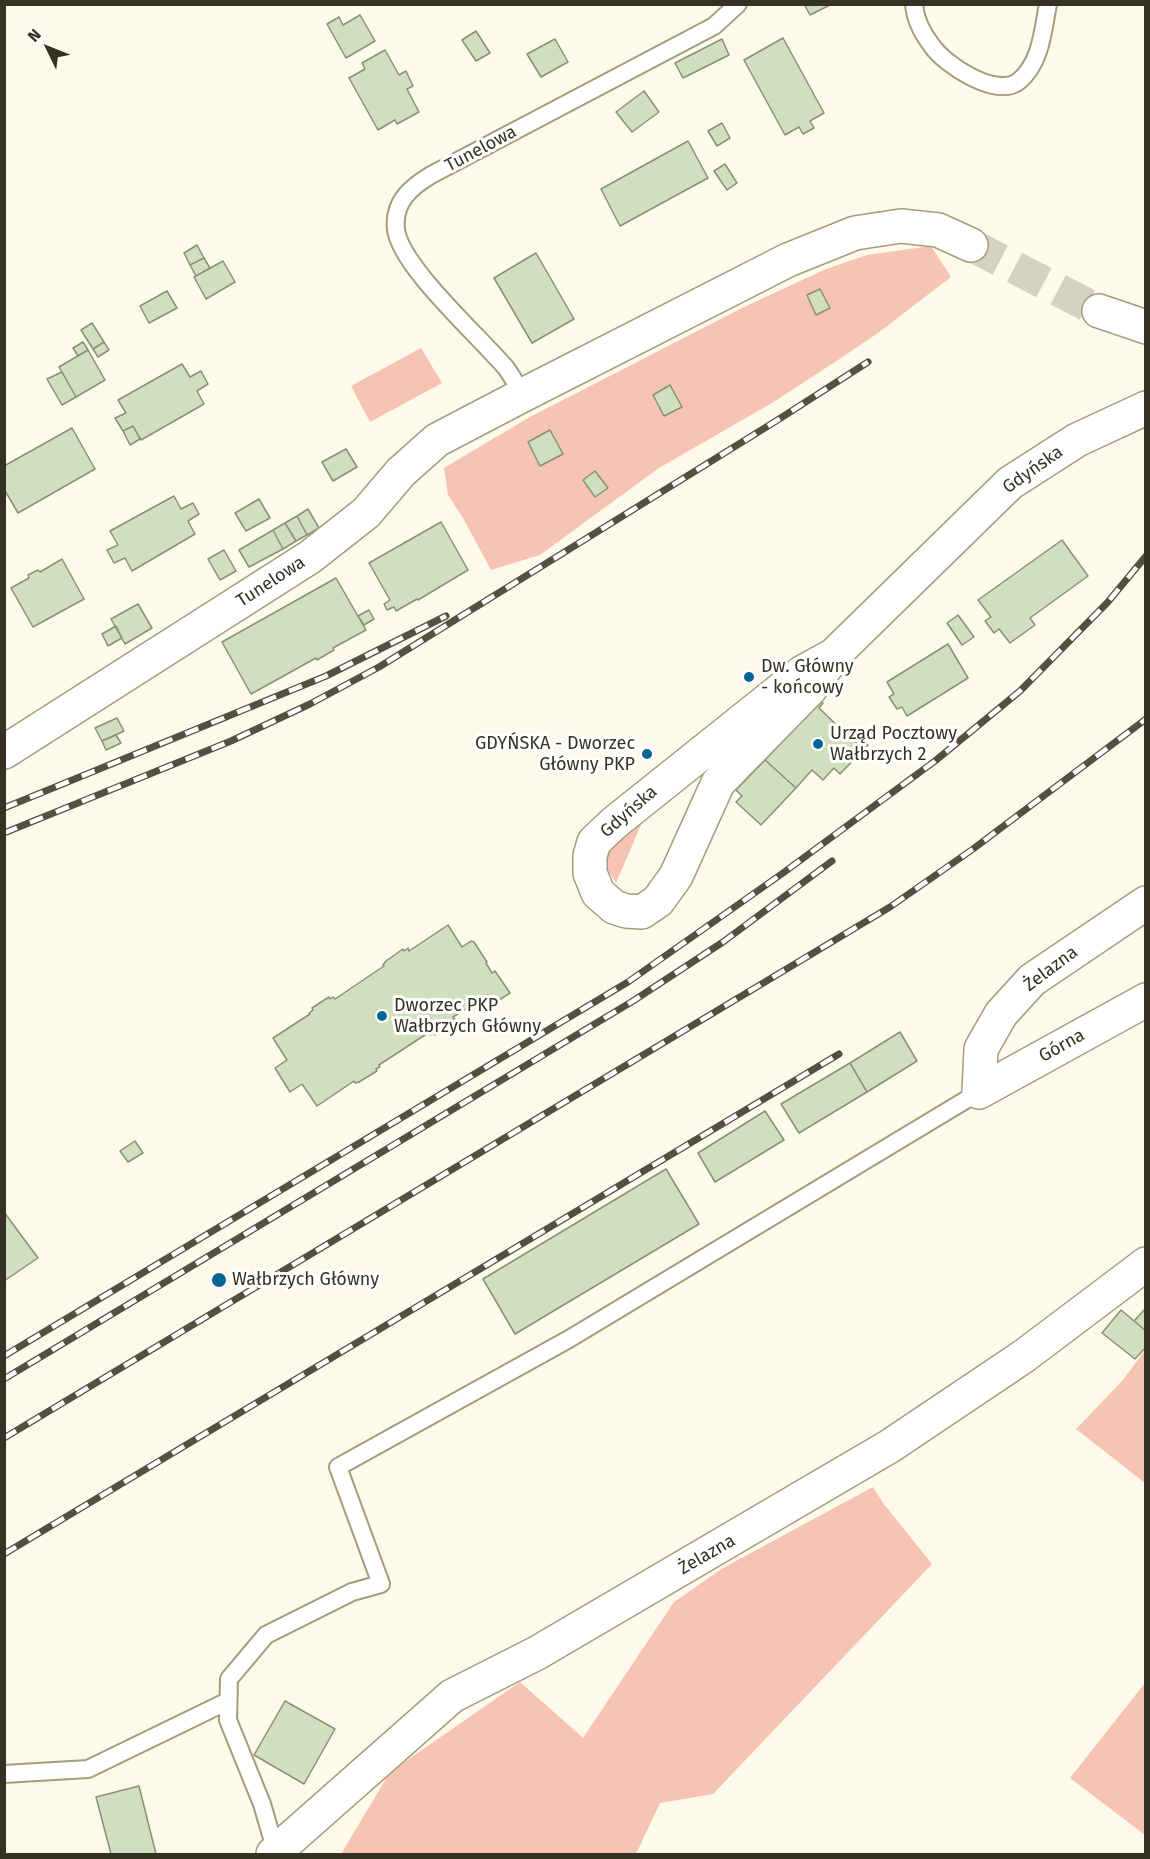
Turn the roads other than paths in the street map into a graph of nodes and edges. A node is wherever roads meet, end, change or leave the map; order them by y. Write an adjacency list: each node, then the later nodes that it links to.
1 (738, 4): 7 (lane, Tunelowa)
2 (914, 4): 3 (lane)
3 (1048, 4)
4 (971, 245): 7 (street, Tunelowa)
5 (1099, 311): 6 (street)
6 (1146, 327)
7 (523, 395): 10 (street, Tunelowa)
8 (1146, 408): 9 (street, Gdyńska)
9 (834, 655): 9 (street, Gdyńska)
10 (4, 752)
11 (1146, 903): 13 (street, Żelazna)
12 (1146, 1000): 13 (street, Górna)
13 (979, 1092): 15 (lane)
14 (1146, 1264): 17 (street, Żelazna)
15 (228, 1701): 16 (lane); 17 (lane)
16 (4, 1774)
17 (275, 1853)

